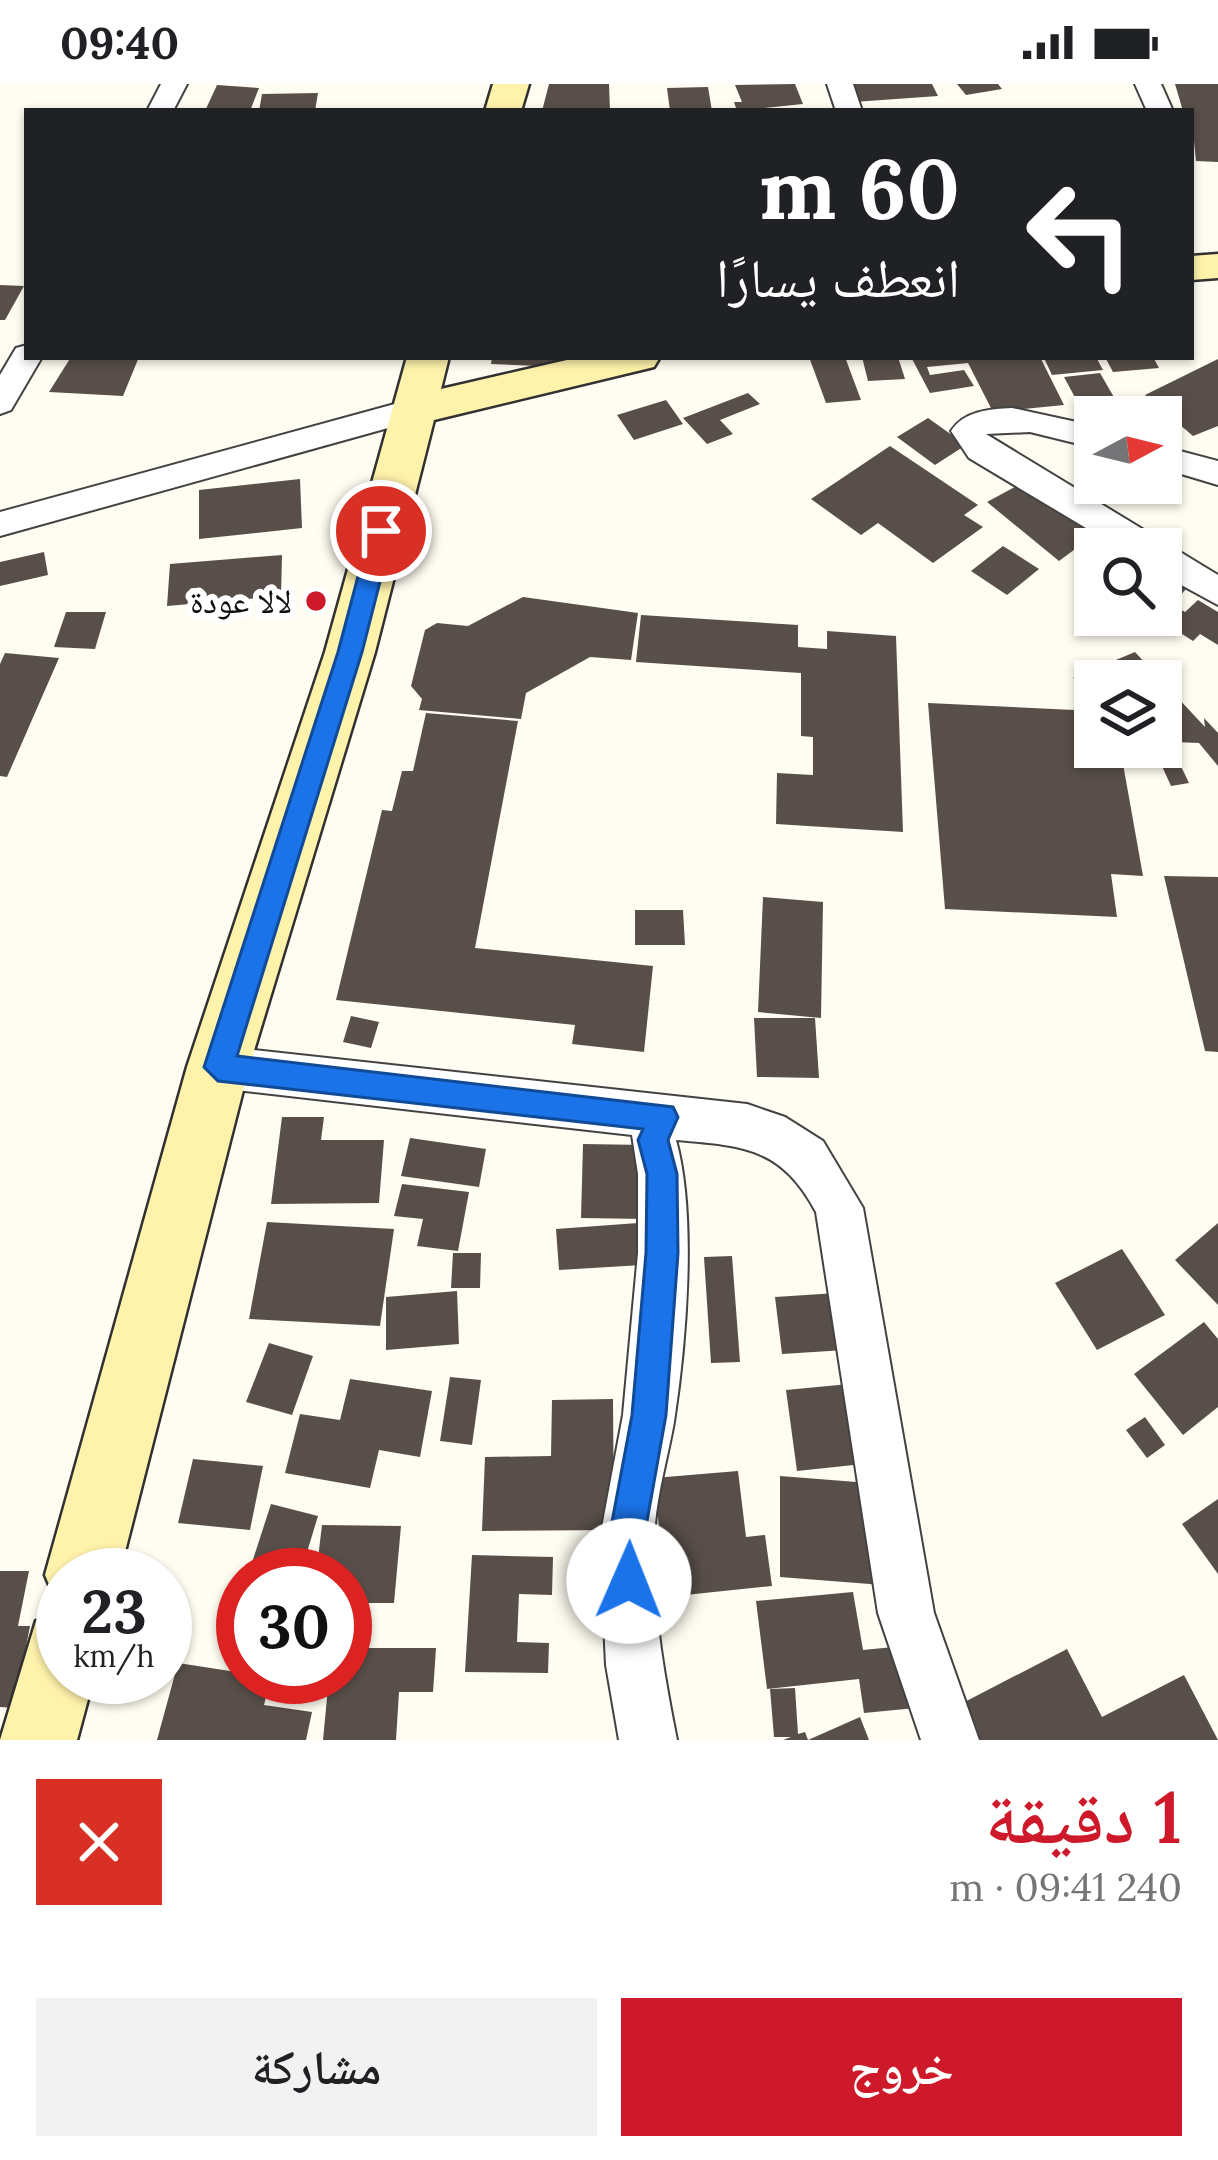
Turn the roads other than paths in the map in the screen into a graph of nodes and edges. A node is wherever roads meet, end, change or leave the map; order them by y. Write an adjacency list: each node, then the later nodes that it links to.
1 (24, 360): 4 (street)
2 (615, 360): 3 (main road)
3 (420, 384): 8 (street); 12 (main road)
4 (0, 403)
5 (1074, 433): 9 (street)
6 (1182, 463): 7 (street)
7 (1218, 473)
8 (0, 524)
9 (1113, 528)
10 (1182, 570): 11 (street)
11 (1218, 592)
12 (218, 1067): 13 (street); 14 (main road)
13 (663, 1117): 17 (street); 18 (street)
14 (89, 1548)
15 (48, 1704): 16 (main road)
16 (38, 1740)
17 (649, 1740)
18 (950, 1740)

